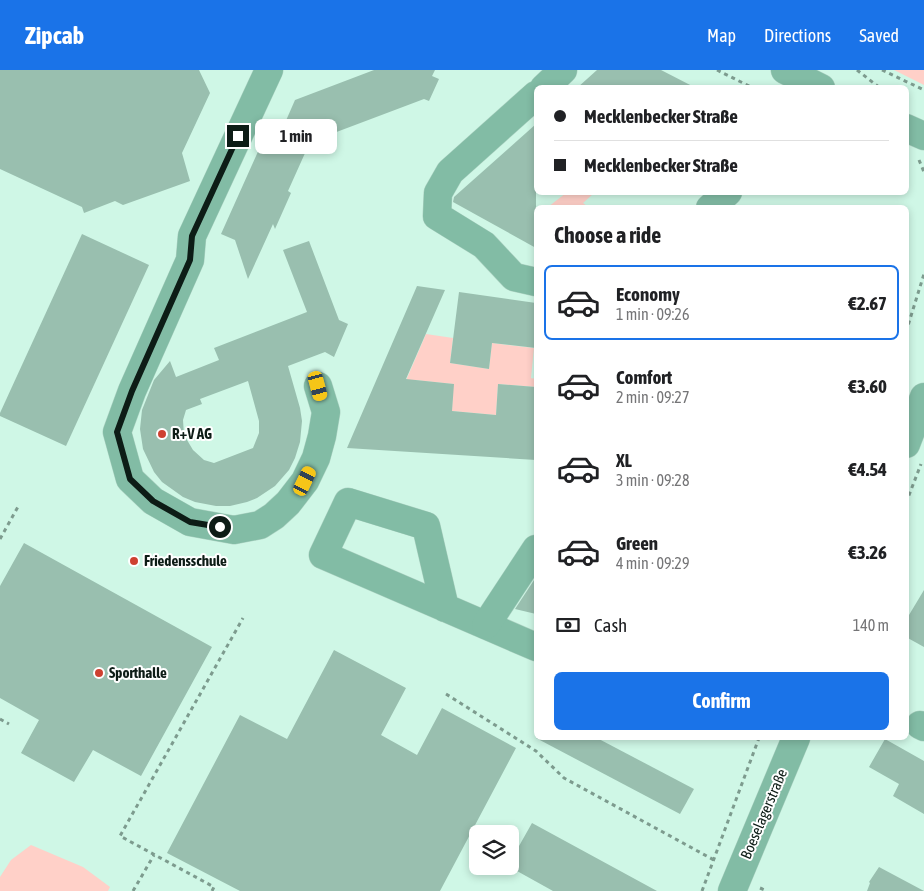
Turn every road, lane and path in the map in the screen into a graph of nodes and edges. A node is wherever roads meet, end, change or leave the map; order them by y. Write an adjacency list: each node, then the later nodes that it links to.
1 (269, 70): 21 (street)
2 (563, 70): 7 (street)
3 (717, 70): 8 (path)
4 (785, 70): 9 (street); 10 (street)
5 (857, 70): 11 (path)
6 (882, 70): 12 (path)
7 (547, 85)
8 (747, 85)
9 (779, 85)
10 (815, 85)
11 (876, 85)
12 (924, 90)
13 (534, 97): 19 (street)
14 (909, 129): 15 (street)
15 (924, 136)
16 (725, 195): 17 (street)
17 (713, 205)
18 (924, 274): 20 (path)
19 (534, 282)
20 (909, 322)
21 (318, 386)
22 (924, 397): 23 (street)
23 (909, 436)
24 (924, 457): 25 (path)
25 (909, 495)
26 (19, 505): 27 (path)
27 (0, 539)
28 (534, 552): 31 (street)
29 (445, 608): 29 (street); 31 (street)
30 (243, 618): 38 (path)
31 (486, 625): 32 (street)
32 (534, 646)
33 (446, 694): 39 (path)
34 (0, 719): 35 (path)
35 (9, 724)
36 (757, 740): 39 (path)
37 (795, 740): 43 (street, Boeselagerstraße)
38 (154, 855): 40 (path); 41 (path)
39 (714, 860): 42 (path)
40 (134, 891)
41 (212, 891)
42 (702, 891)
43 (732, 891)

